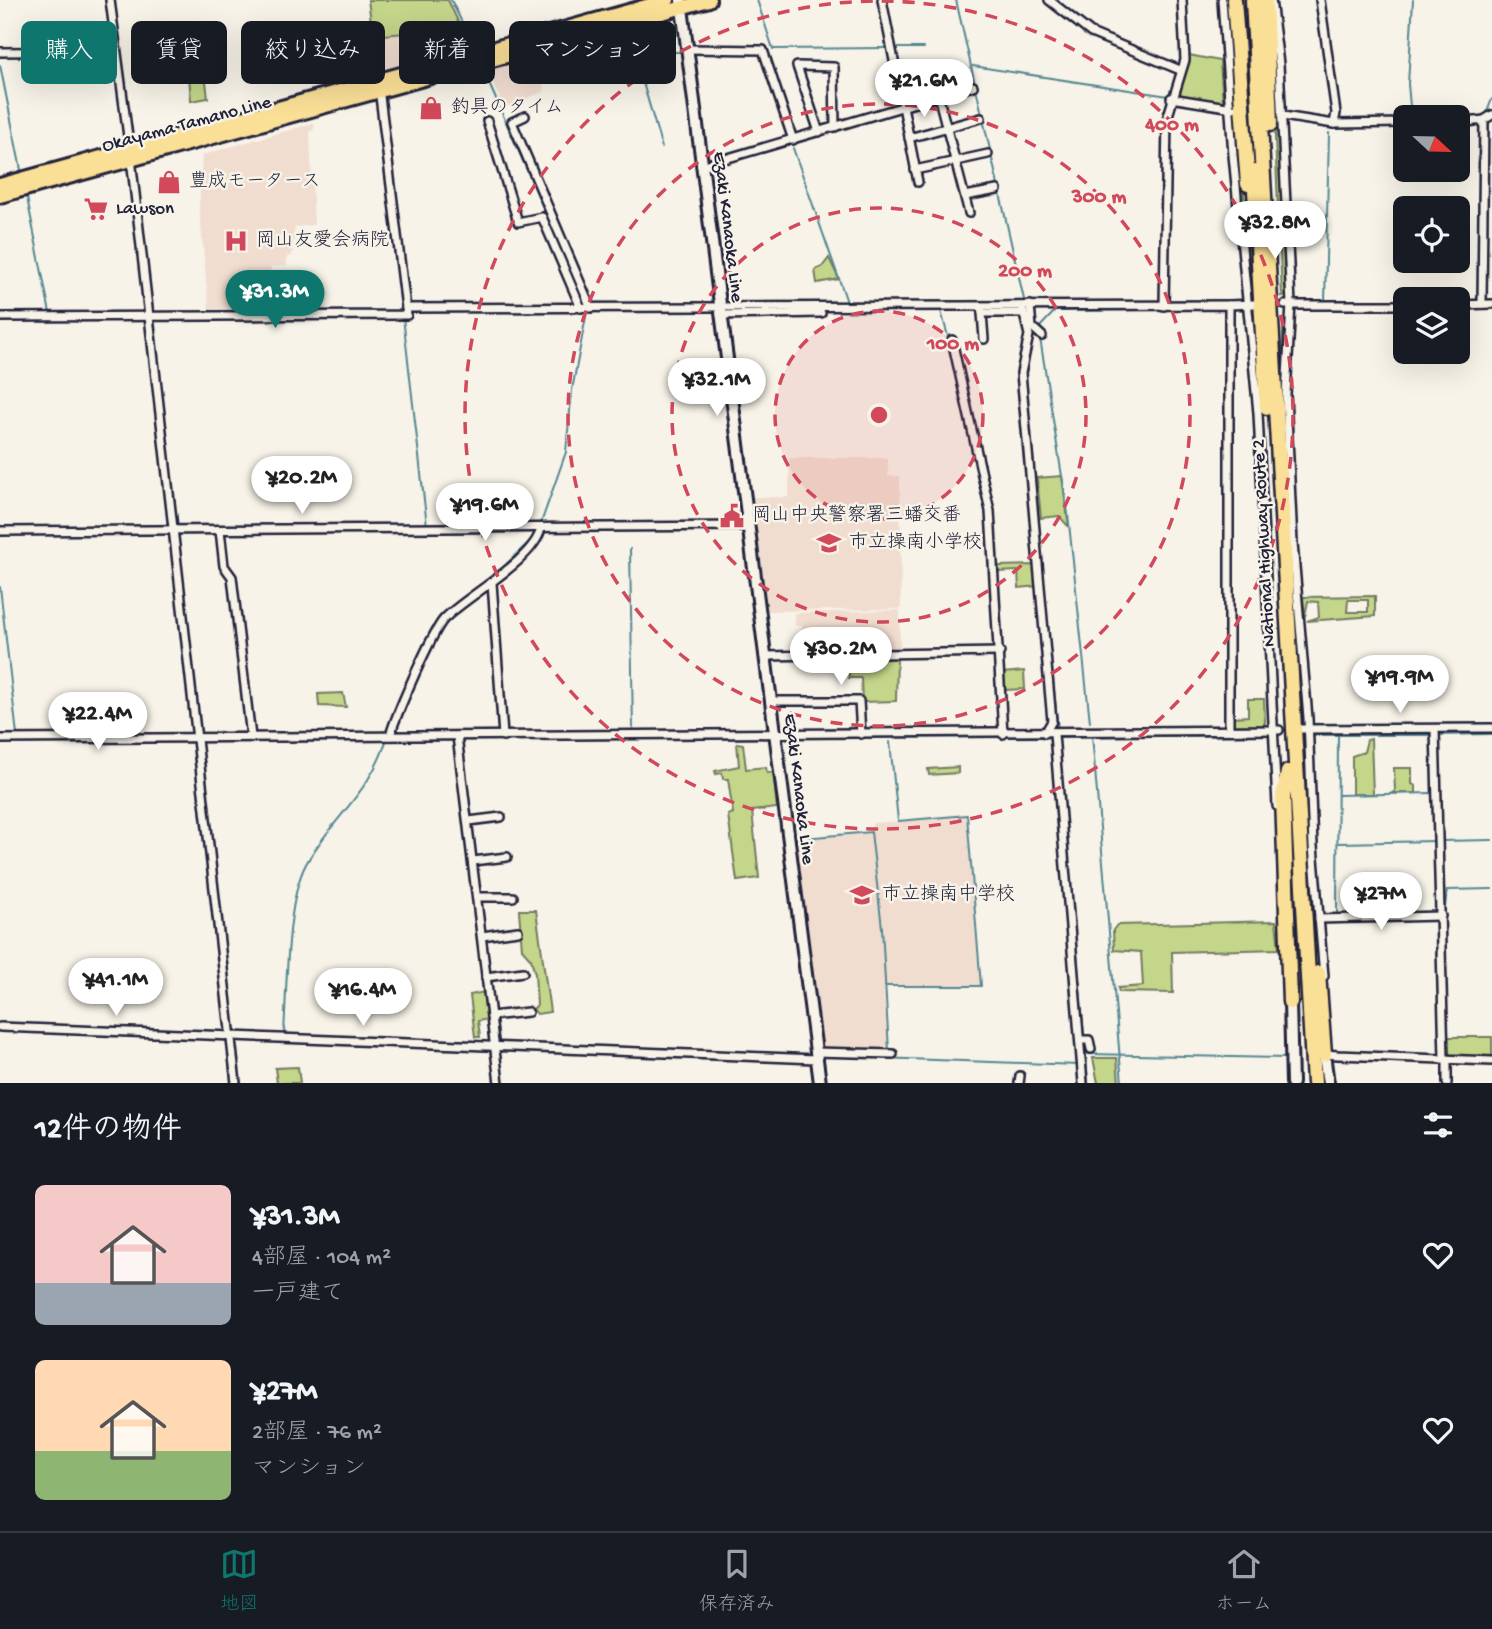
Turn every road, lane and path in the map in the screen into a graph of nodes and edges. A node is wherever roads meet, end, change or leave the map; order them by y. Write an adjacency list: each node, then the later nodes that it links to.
1 (110, 0): 15 (street)
2 (667, 0): 23 (main road, Okayama Tamano Line)
3 (709, 0): 14 (main road, Okayama Tamano Line)
4 (882, 0): 28 (street)
5 (1049, 0): 22 (street)
6 (1182, 0): 22 (street)
7 (1222, 0): 25 (street)
8 (1234, 0): 16 (highway)
9 (1244, 0): 20 (highway, National Highway Route 2)
10 (1253, 0): 20 (highway, National Highway Route 2)
11 (1265, 0): 56 (highway)
12 (1271, 0): 33 (street)
13 (1321, 0): 39 (street)
14 (682, 4): 17 (main road, Ezaki Kanaoka Line); 23 (main road, Okayama Tamano Line)
15 (112, 21)
16 (1236, 32): 25 (street); 74 (highway)
17 (687, 49): 44 (street); 48 (main road, Ezaki Kanaoka Line)
18 (0, 52): 19 (street)
19 (21, 52)
20 (1252, 57): 56 (highway, National Highway Route 2); 74 (highway, National Highway Route 2)
21 (117, 58): 46 (street)
22 (1181, 70): 27 (street)
23 (379, 86): 46 (main road, Okayama Tamano Line); 69 (street)
24 (973, 86): 26 (street)
25 (1227, 88): 29 (street)
26 (938, 95): 28 (street); 41 (street)
27 (1171, 98): 29 (street); 63 (street)
28 (903, 106): 40 (street); 43 (street)
29 (1233, 108): 57 (street)
30 (1492, 109): 35 (street)
31 (1273, 113): 33 (street)
32 (525, 116): 64 (street)
33 (1283, 116): 39 (street); 58 (street)
34 (981, 118): 41 (street)
35 (1488, 118): 37 (street); 60 (street)
36 (487, 121): 64 (street)
37 (1470, 121)
38 (1393, 123): 39 (street)
39 (1334, 124)
40 (835, 127): 42 (street); 42 (street)
41 (947, 128): 43 (street); 47 (street)
42 (819, 132): 44 (street)
43 (909, 138): 49 (street)
44 (793, 140): 48 (street)
45 (988, 153): 47 (street)
46 (130, 155): 51 (main road, Okayama Tamano Line); 53 (main road, Okayama Tamano Line); 72 (street)
47 (956, 160): 49 (street); 54 (street)
48 (701, 166): 68 (main road, Ezaki Kanaoka Line)
49 (915, 170): 50 (street)
50 (918, 182)
51 (0, 185)
52 (997, 190): 54 (street)
53 (0, 196)
54 (965, 196): 55 (street)
55 (968, 212)
56 (1267, 230): 102 (highway, National Highway Route 2)
57 (1250, 304): 66 (street); 89 (street)
58 (1288, 304): 62 (street); 87 (street)
59 (1470, 304): 60 (street)
60 (1482, 304): 61 (street)
61 (1492, 304)
62 (1393, 305)
63 (1164, 306): 65 (street); 66 (street)
64 (586, 308): 68 (street); 69 (street)
65 (1024, 308): 67 (street); 73 (street); 94 (street)
66 (1229, 308): 88 (street)
67 (981, 310): 68 (street); 75 (street)
68 (719, 311): 70 (street); 77 (main road, Ezaki Kanaoka Line)
69 (405, 313): 72 (street)
70 (821, 313)
71 (0, 317): 72 (street)
72 (148, 317): 79 (street)
73 (1038, 332)
74 (1263, 332): 101 (highway, National Highway Route 2)
75 (984, 339)
76 (952, 340): 83 (street)
77 (747, 526): 78 (street); 84 (main road, Ezaki Kanaoka Line)
78 (540, 528): 80 (street); 82 (street)
79 (172, 530): 80 (street); 81 (street); 97 (street)
80 (220, 530): 98 (street)
81 (0, 531)
82 (492, 583): 95 (street); 96 (street)
83 (1000, 652): 84 (street); 92 (street)
84 (764, 656): 85 (main road, Ezaki Kanaoka Line)
85 (769, 701): 91 (street); 93 (main road, Ezaki Kanaoka Line)
86 (1492, 728): 90 (street)
87 (1305, 729): 90 (street); 110 (street)
88 (1229, 730): 89 (street); 94 (street)
89 (1276, 730): 115 (street)
90 (1436, 732): 109 (street)
91 (861, 733): 92 (street); 93 (street)
92 (1003, 733): 94 (street)
93 (774, 734): 96 (street); 125 (main road, Ezaki Kanaoka Line)
94 (1053, 735): 120 (street)
95 (388, 736): 98 (street); 100 (street)
96 (503, 736): 100 (street)
97 (196, 737): 98 (street); 99 (street); 119 (street)
98 (251, 737)
99 (0, 739)
100 (457, 739): 104 (street)
101 (1288, 772): 115 (highway); 133 (highway, National Highway Route 2)
102 (1300, 815): 124 (highway); 134 (highway, National Highway Route 2)
103 (501, 817): 104 (street)
104 (469, 821): 106 (street)
105 (508, 857): 106 (street)
106 (473, 861): 107 (street)
107 (477, 897): 108 (street); 112 (street)
108 (513, 897)
109 (1441, 916): 110 (street); 126 (street)
110 (1319, 919): 124 (street)
111 (518, 931): 112 (street)
112 (482, 936): 114 (street)
113 (523, 972): 114 (street)
114 (486, 977): 117 (street)
115 (1290, 1002): 132 (main road)
116 (528, 1012): 117 (street)
117 (491, 1016): 121 (street)
118 (0, 1027): 119 (street)
119 (230, 1033): 121 (street); 128 (street)
120 (1084, 1040): 122 (street); 131 (street)
121 (494, 1044): 125 (street); 129 (street)
122 (1091, 1049)
123 (892, 1054): 125 (street)
124 (1324, 1054): 126 (street); 135 (main road)
125 (816, 1056): 130 (main road, Ezaki Kanaoka Line)
126 (1447, 1061): 127 (street); 136 (street)
127 (1492, 1061)
128 (236, 1083)
129 (499, 1083)
130 (820, 1083)
131 (1083, 1083)
132 (1292, 1083)
133 (1305, 1083)
134 (1314, 1083)
135 (1328, 1083)
136 (1447, 1083)

